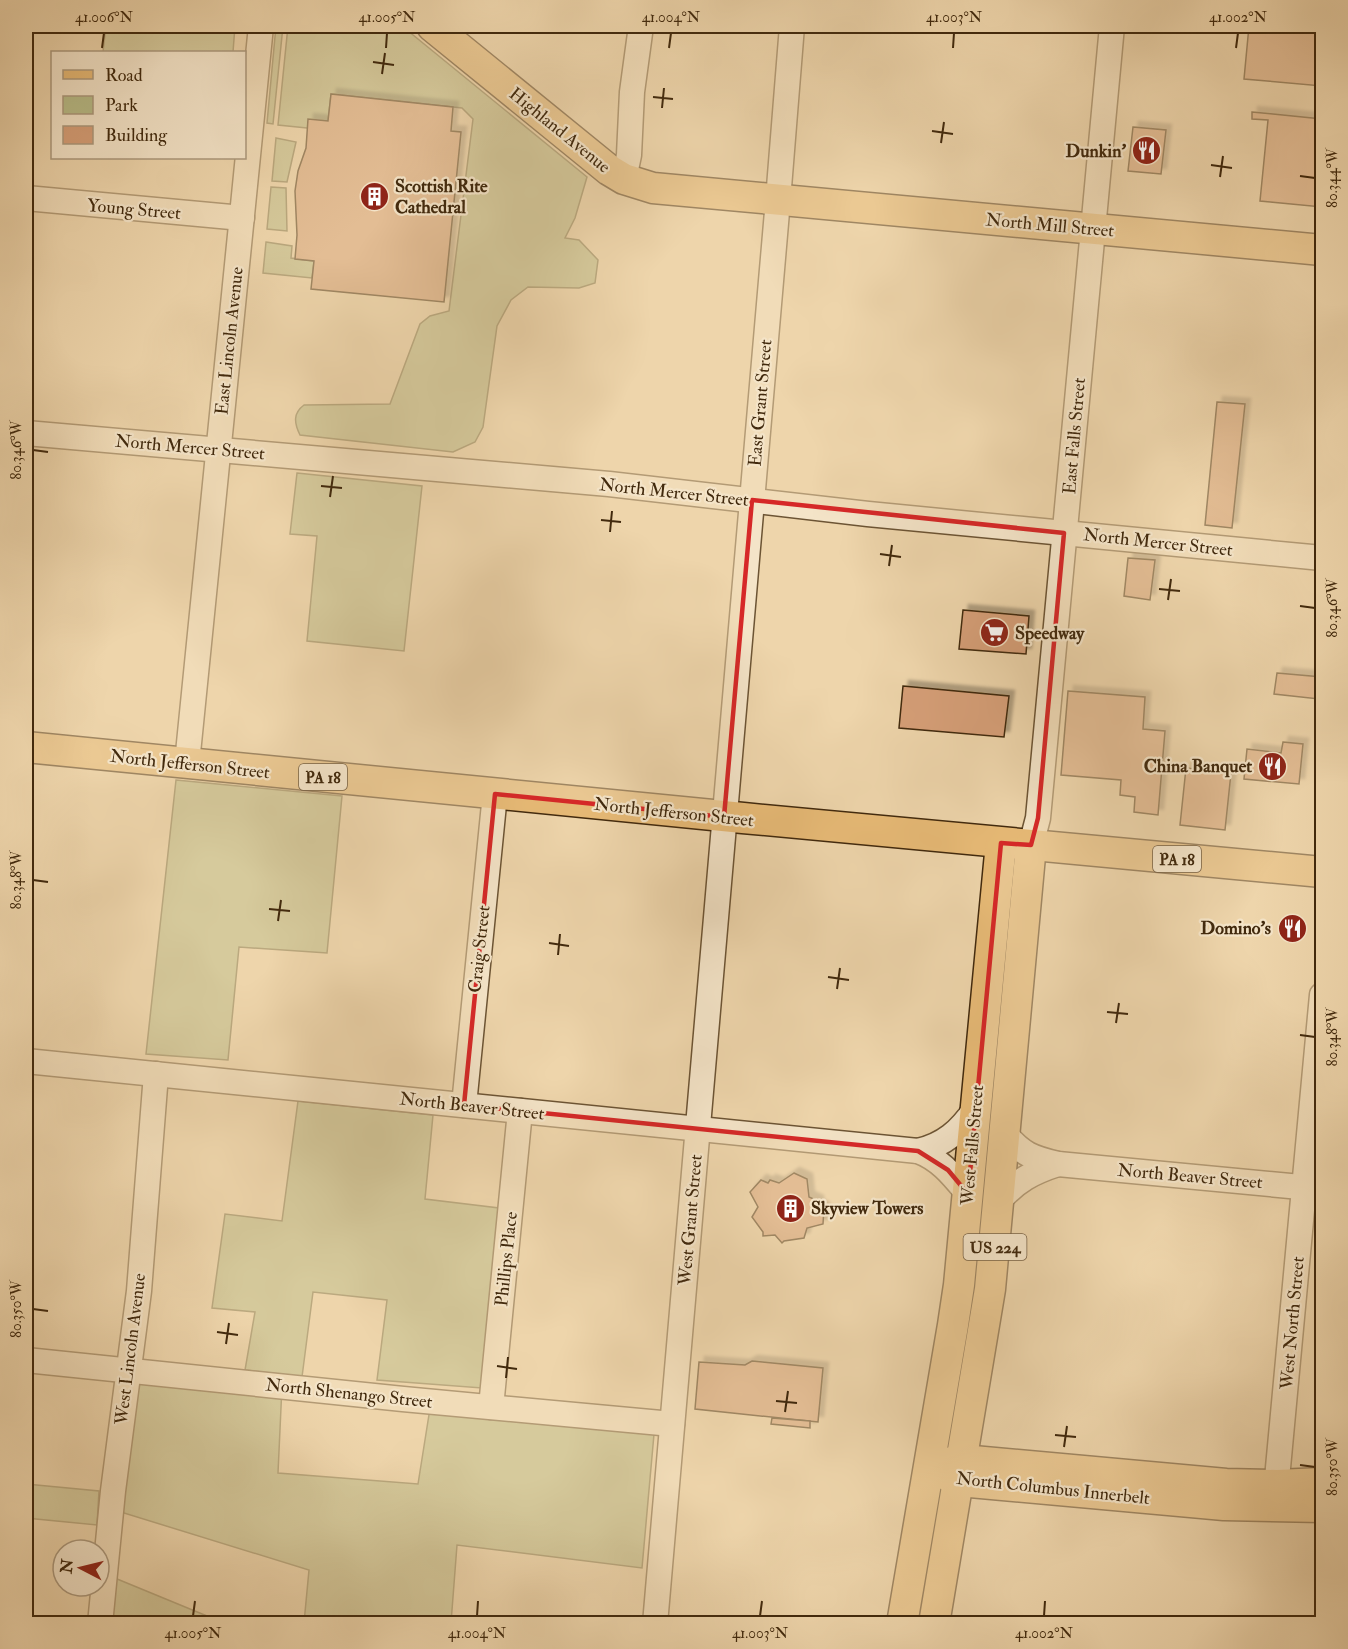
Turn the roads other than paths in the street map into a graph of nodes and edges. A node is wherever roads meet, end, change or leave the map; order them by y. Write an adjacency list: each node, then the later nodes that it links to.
1 (261, 26): 9 (street, East Lincoln Avenue)
2 (432, 26): 6 (main road, Highland Avenue)
3 (641, 26): 6 (street)
4 (792, 26): 8 (street, East Grant Street)
5 (1112, 26): 10 (street, East Falls Street)
6 (624, 179): 8 (main road, Highland Avenue)
7 (26, 198): 9 (street, Young Street)
8 (778, 200): 10 (main road, North Mill Street); 14 (street, East Grant Street)
9 (242, 218): 13 (street, East Lincoln Avenue)
10 (1093, 229): 11 (main road, North Mill Street); 15 (street, East Falls Street)
11 (1323, 250)
12 (26, 433): 13 (street, North Mercer Street)
13 (219, 448): 14 (street, North Mercer Street); 18 (street, East Lincoln Avenue)
14 (752, 500): 15 (street, North Mercer Street); 20 (street, East Grant Street)
15 (1064, 533): 16 (street, North Mercer Street); 22 (street, East Falls Street)
16 (1323, 558)
17 (26, 747): 18 (main road, North Jefferson Street / PA 18)
18 (187, 763): 19 (main road, North Jefferson Street / PA 18)
19 (495, 794): 20 (main road, North Jefferson Street / PA 18); 27 (street, Craig Street)
20 (724, 816): 21 (main road, North Jefferson Street / PA 18); 30 (street, West Grant Street)
21 (1001, 843): 22 (main road, North Jefferson Street / PA 18); 28 (main road, West Falls Street / US 224)
22 (1031, 845): 23 (main road, North Jefferson Street / PA 18); 31 (main road, West Falls Street / US 224)
23 (1323, 872)
24 (1323, 995): 34 (street, West North Street)
25 (26, 1061): 26 (street, North Beaver Street)
26 (156, 1074): 27 (street, North Beaver Street); 38 (street, West Lincoln Avenue)
27 (464, 1105): 29 (street, North Beaver Street)
28 (975, 1109): 32 (street, North Beaver Street); 35 (main road, West Falls Street / US 224)
29 (520, 1111): 30 (street, North Beaver Street); 39 (street, Phillips Place)
30 (698, 1128): 32 (street, North Beaver Street); 41 (street, West Grant Street)
31 (1005, 1134): 33 (street, North Beaver Street); 36 (main road, West Falls Street / US 224)
32 (918, 1151): 35 (street, North Beaver Street)
33 (1058, 1164): 34 (street, North Beaver Street); 36 (street, North Beaver Street)
34 (1314, 1188): 46 (street, West North Street)
35 (968, 1194): 43 (main road, West Falls Street / US 224)
36 (999, 1201): 40 (main road, West Falls Street / US 224)
37 (26, 1360): 38 (street, North Shenango Street)
38 (129, 1370): 39 (street, North Shenango Street); 48 (street, West Lincoln Avenue)
39 (491, 1407): 41 (street, North Shenango Street)
40 (971, 1407): 42 (main road); 44 (main road, West Falls Street / US 224)
41 (672, 1424): 49 (street, West Grant Street)
42 (1018, 1465): 44 (main road, North Columbus Innerbelt); 46 (main road, North Columbus Innerbelt)
43 (929, 1467): 44 (main road, North Columbus Innerbelt); 50 (main road, West Falls Street / US 224)
44 (961, 1470): 46 (main road, North Columbus Innerbelt); 51 (main road, West Falls Street / US 224)
45 (1323, 1483): 46 (main road, North Columbus Innerbelt)
46 (1276, 1496): 47 (main road, North Columbus Innerbelt)
47 (1323, 1507)
48 (100, 1623)
49 (654, 1623)
50 (902, 1623)
51 (934, 1623)

